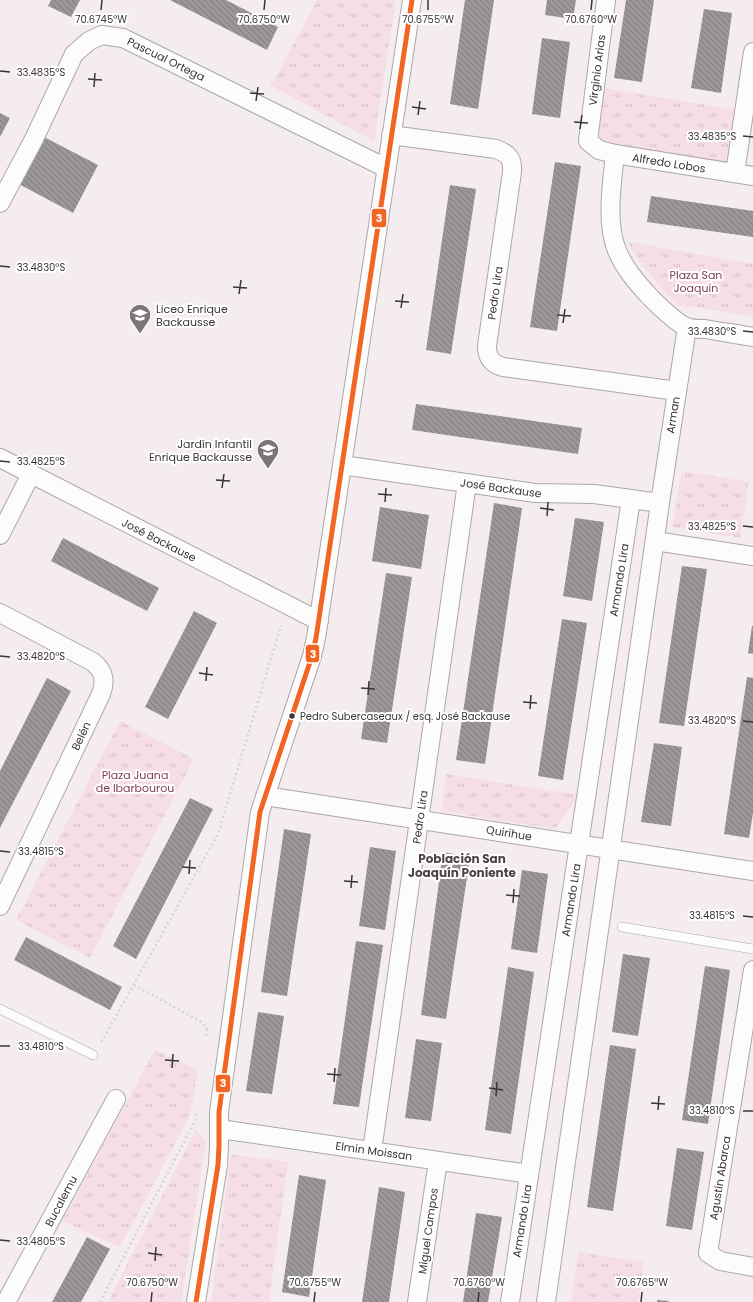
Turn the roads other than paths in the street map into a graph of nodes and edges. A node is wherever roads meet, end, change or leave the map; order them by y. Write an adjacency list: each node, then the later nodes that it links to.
1 (412, 0): 4 (street)
2 (606, 0): 5 (street, Virginio Arias)
3 (753, 52): 8 (street)
4 (391, 135): 7 (street); 13 (street, Pedro Lira)
5 (588, 141): 6 (street, Alfredo Lobos)
6 (615, 154): 8 (street, Alfredo Lobos); 11 (street)
7 (386, 168): 10 (street, Pascual Ortega); 15 (street)
8 (735, 173): 9 (street, Alfredo Lobos)
9 (753, 176)
10 (0, 203)
11 (686, 327): 12 (street); 13 (street, Arman)
12 (753, 337)
13 (677, 391): 19 (street, Arman)
14 (0, 458): 16 (street, José Backause)
15 (342, 465): 17 (street, José Backause); 24 (street)
16 (31, 474): 20 (street); 24 (street, José Backause)
17 (467, 483): 18 (street, José Backause); 26 (street, Pedro Lira)
18 (631, 499): 19 (street, José Backause); 27 (street, Armando Lira)
19 (660, 503): 21 (street)
20 (0, 535)
21 (655, 541): 22 (street); 28 (street)
22 (753, 556)
23 (0, 613): 30 (street, Belén)
24 (319, 621): 25 (street)
25 (265, 796): 26 (street, Quirihue); 37 (street)
26 (419, 820): 27 (street, Quirihue); 38 (street, Pedro Lira)
27 (579, 844): 28 (street, Quirihue); 40 (street, Armando Lira)
28 (610, 849): 29 (street, Quirihue); 46 (street)
29 (753, 871)
30 (0, 906)
31 (622, 927): 32 (lane)
32 (753, 949)
33 (753, 970): 41 (street, Agustín Abarca)
34 (0, 1009): 35 (lane)
35 (93, 1055)
36 (116, 1099): 42 (street, Bucalemu)
37 (220, 1129): 38 (street, Elmin Moissan); 43 (street)
38 (372, 1151): 39 (street, Elmin Moissan)
39 (438, 1161): 40 (street, Elmin Moissan); 44 (street, Miguel Campos)
40 (529, 1174): 45 (street, Armando Lira)
41 (753, 1267)
42 (6, 1302)
43 (196, 1302)
44 (417, 1302)
45 (510, 1302)
46 (546, 1302)

